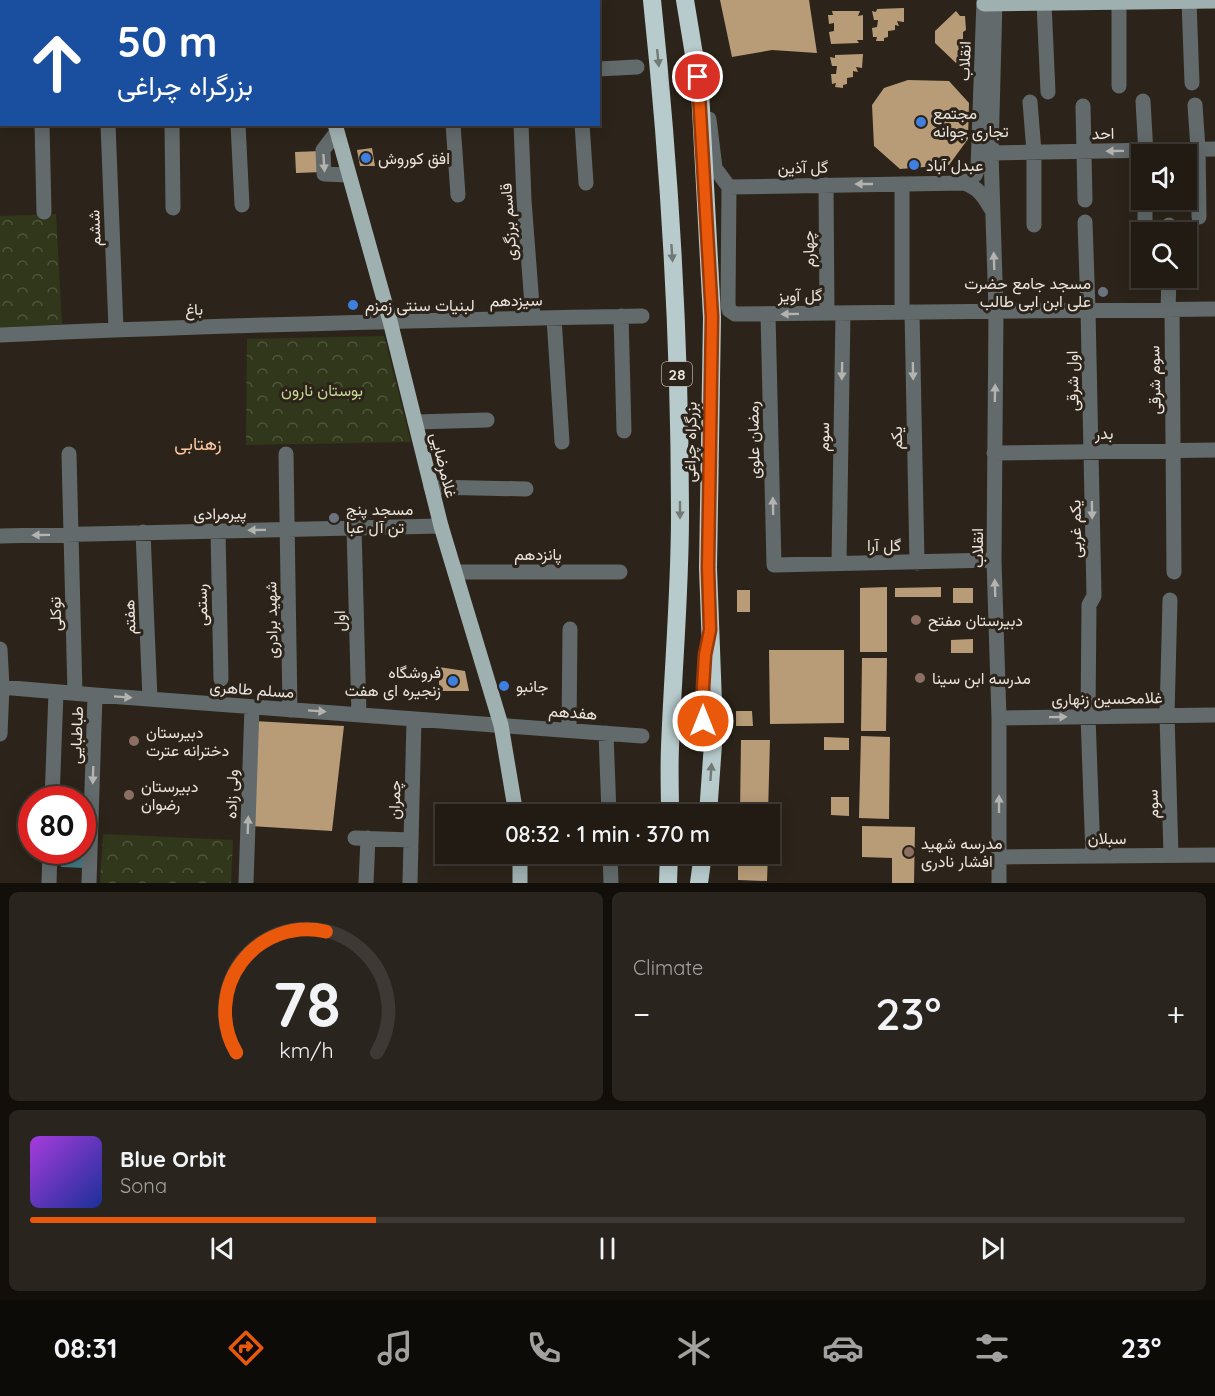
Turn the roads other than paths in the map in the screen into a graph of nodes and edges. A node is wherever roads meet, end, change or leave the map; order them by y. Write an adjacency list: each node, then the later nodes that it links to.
1 (652, 0): 98 (highway, بزرگراه چراغی / 28, one-way to 98)
2 (685, 0): 13 (highway, بزرگراه چراغی / 28)
3 (1198, 1): 4 (main road); 6 (main road); 10 (street)
4 (1215, 1)
5 (990, 2): 7 (main road); 32 (street, انقلاب); 35 (street, انقلاب)
6 (1119, 2): 7 (main road); 11 (street)
7 (1044, 3): 12 (street)
8 (637, 66): 9 (street)
9 (600, 69)
10 (1192, 83)
11 (1119, 86)
12 (1048, 92)
13 (703, 98): 38 (street); 94 (highway, بزرگراه چراغی / 28)
14 (1143, 101): 26 (street)
15 (1030, 102): 29 (street)
16 (1195, 105): 27 (street)
17 (1083, 106): 30 (street)
18 (42, 126): 44 (street)
19 (108, 126): 64 (street, ششم)
20 (172, 126): 42 (street)
21 (238, 126): 41 (street)
22 (453, 126): 39 (street)
23 (520, 126): 61 (street, قاسم برزگری)
24 (582, 126): 34 (street)
25 (335, 129): 33 (main road, غلامرضایی); 33 (street, one-way to 33)
26 (1146, 144)
27 (1198, 149): 28 (street, احد); 46 (street)
28 (1215, 149)
29 (1034, 152): 30 (street, احد); 32 (street, احد); 49 (street)
30 (1084, 152): 31 (street, احد, one-way to 30); 40 (street)
31 (1131, 152)
32 (991, 153): 45 (street, انقلاب)
33 (348, 175): 63 (main road, غلامرضایی)
34 (586, 183)
35 (964, 183): 36 (street, گل آذین); 45 (street)
36 (902, 184): 37 (street, گل آذین, one-way to 37); 55 (street, یکم)
37 (826, 185): 38 (street, گل آذین); 56 (street, چهارم)
38 (729, 187): 58 (street, گل آویز)
39 (458, 195)
40 (1084, 200)
41 (242, 205)
42 (173, 208)
43 (1144, 210): 47 (street)
44 (44, 212)
45 (993, 212): 54 (street, انقلاب, one-way to 45)
46 (1199, 217)
47 (1144, 219)
48 (1085, 222): 53 (street, اول شرقی)
49 (1034, 225)
50 (1169, 288): 51 (street)
51 (1170, 309): 52 (street, گل آویز); 53 (street, گل آویز); 70 (street, سوم شرقی)
52 (1215, 309)
53 (1088, 310): 54 (street, گل آویز); 72 (street, اول شرقی)
54 (996, 311): 55 (street, گل آویز); 73 (street, انقلاب, one-way to 54)
55 (907, 312): 57 (street, گل آویز); 87 (street, یکم, one-way to 87)
56 (827, 313): 57 (street, گل آویز); 58 (street, گل آویز, one-way to 58)
57 (843, 313): 86 (street, سوم, one-way to 86)
58 (768, 314): 88 (street, رمضان علوی, one-way to 58)
59 (621, 316): 60 (street, سیزدهم); 62 (street, سیزدهم); 68 (street)
60 (642, 316)
61 (533, 318): 62 (street, سیزدهم); 63 (street, سیزدهم)
62 (554, 318): 69 (street)
63 (390, 321): 64 (street, باغ); 67 (main road, غلامرضایی)
64 (116, 329): 65 (street, باغ)
65 (0, 335)
66 (487, 420): 67 (street)
67 (415, 422): 76 (main road, غلامرضایی)
68 (624, 430)
69 (562, 442)
70 (1173, 450): 71 (street, بدر); 72 (street, بدر); 91 (street, سوم شرقی)
71 (1215, 450)
72 (1091, 452): 73 (street, بدر); 108 (street, یکم غربی, one-way to 108)
73 (994, 453): 85 (street, انقلاب)
74 (69, 454): 83 (street, توکلی)
75 (286, 454): 80 (street, شهید برادری)
76 (431, 487): 77 (street); 78 (main road, غلامرضایی)
77 (526, 489)
78 (441, 525): 79 (street, پیرمرادی); 89 (main road, غلامرضایی)
79 (354, 528): 80 (street, پیرمرادی); 105 (street, اول)
80 (288, 529): 81 (street, پیرمرادی, one-way to 81); 104 (street, شهید برادری)
81 (218, 531): 82 (street, پیرمرادی); 96 (street, رستمی)
82 (143, 532): 83 (street, پیرمرادی); 102 (street, هفتم)
83 (70, 534): 84 (street, پیرمرادی, one-way to 84); 100 (street, توکلی)
84 (0, 536)
85 (994, 560): 87 (street, گل آرا); 109 (street, انقلاب, one-way to 85)
86 (839, 562): 87 (street, گل آرا); 88 (street, گل آرا)
87 (917, 562)
88 (774, 565)
89 (456, 572): 90 (street, پانزدهم); 111 (main road, غلامرضایی)
90 (620, 572)
91 (1174, 572)
92 (1170, 600): 106 (street)
93 (570, 629): 112 (street)
94 (710, 630): 98 (highway); 120 (highway, بزرگراه چراغی / 28, one-way to 94)
95 (0, 649): 97 (street)
96 (221, 679)
97 (1, 687): 99 (street, مسلم طاهری); 114 (street)
98 (672, 691): 119 (highway, بزرگراه چراغی / 28)
99 (56, 692): 100 (street, مسلم طاهری); 116 (street)
100 (75, 693): 101 (street, مسلم طاهری)
101 (95, 695): 102 (street, مسلم طاهری, one-way to 102); 133 (street, طباطبایی, one-way to 133)
102 (150, 699): 103 (street, مسلم طاهری)
103 (252, 707): 104 (street, مسلم طاهری); 134 (street, ولی زاده, one-way to 103)
104 (290, 710): 105 (street, مسلم طاهری, one-way to 105)
105 (359, 715): 110 (street, مسلم طاهری)
106 (1167, 715): 107 (street, غلامحسین زنهاری); 108 (street, غلامحسین زنهاری); 122 (street, سوم)
107 (1215, 715)
108 (1088, 717): 109 (street, غلامحسین زنهاری, one-way to 108); 124 (street)
109 (999, 718): 125 (street, انقلاب, one-way to 109)
110 (414, 719): 111 (street, مسلم طاهری); 121 (street, چمران)
111 (501, 725): 112 (street, هفدهم); 117 (main road, غلامرضایی)
112 (569, 730): 113 (street, هفدهم)
113 (606, 733): 115 (street, هفدهم); 118 (street)
114 (0, 734)
115 (642, 736)
116 (53, 786)
117 (514, 804)
118 (609, 804)
119 (670, 804)
120 (709, 804)
121 (411, 840): 135 (street); 136 (street, چمران)
122 (1171, 855): 123 (street, سبلان); 124 (street, سبلان)
123 (1215, 855)
124 (1093, 856): 125 (street, سبلان)
125 (999, 857): 142 (street, انقلاب)
126 (50, 864): 132 (street)
127 (520, 864): 137 (main road)
128 (610, 864): 138 (street)
129 (669, 864): 139 (highway)
130 (702, 864): 140 (highway)
131 (711, 864): 141 (highway)
132 (49, 883)
133 (89, 883)
134 (246, 883)
135 (366, 883)
136 (410, 883)
137 (520, 883)
138 (611, 883)
139 (668, 883)
140 (699, 883)
141 (712, 883)
142 (999, 883)

